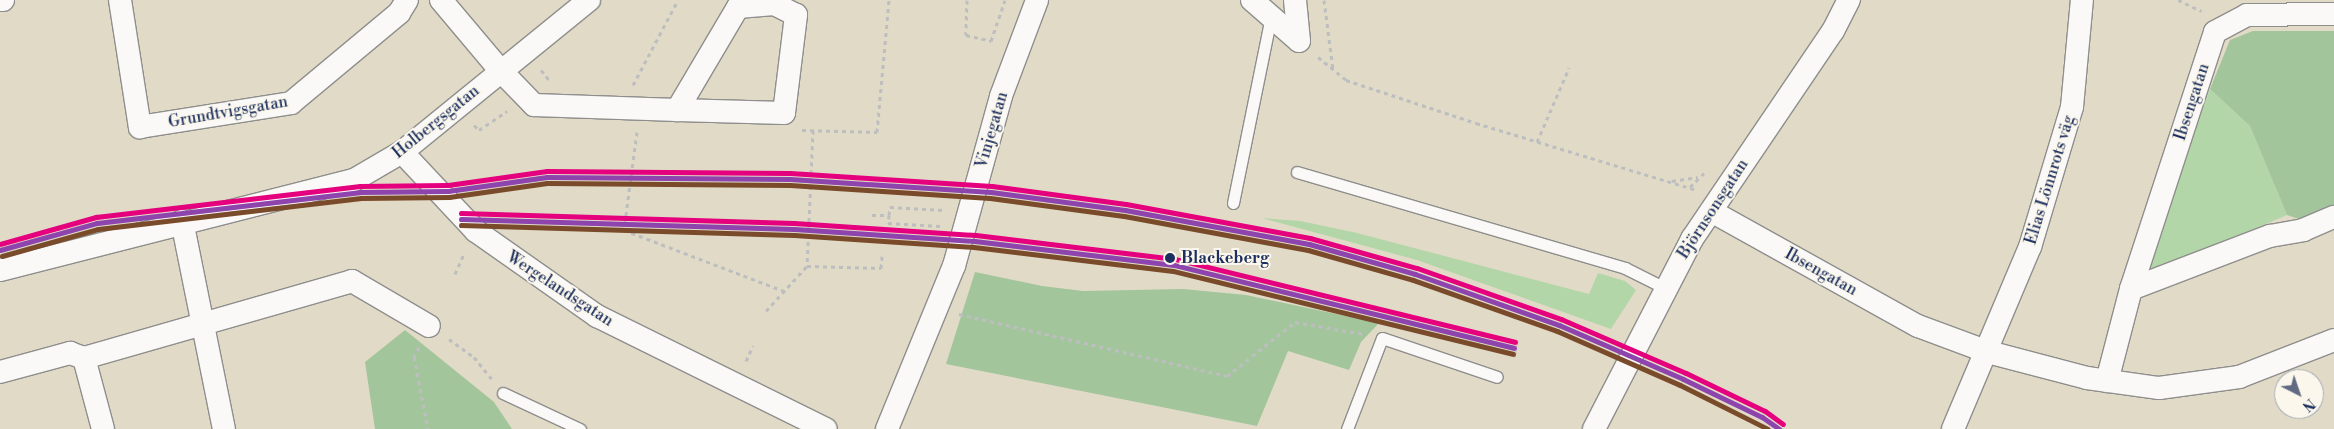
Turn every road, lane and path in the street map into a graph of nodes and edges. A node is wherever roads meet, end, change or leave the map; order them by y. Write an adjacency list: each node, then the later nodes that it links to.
1 (120, 0): 2 (street, Grundtvigsgatan)
2 (407, 0)
3 (441, 0): 19 (street)
4 (589, 0): 19 (street, Holbergsgatan)
5 (678, 0): 20 (path)
6 (967, 0): 7 (path)
7 (1004, 0)
8 (1037, 0): 43 (street, Vinjegatan)
9 (1252, 0): 15 (street)
10 (1294, 0): 16 (street)
11 (1324, 0): 18 (path)
12 (1849, 0): 30 (street, Björnsonsgatan)
13 (2082, 0): 49 (street, Elias Lönnrots väg)
14 (2334, 14): 41 (street, Ibsengatan)
15 (1271, 17): 16 (street); 29 (lane)
16 (1299, 41): 18 (path)
17 (1569, 68): 24 (path)
18 (1333, 69): 24 (path)
19 (500, 70): 20 (street); 25 (street, Holbergsgatan)
20 (620, 108): 21 (street)
21 (677, 110): 21 (street)
22 (638, 126): 42 (path)
23 (813, 130): 38 (path)
24 (1537, 142): 28 (path)
25 (402, 152): 35 (street, Holbergsgatan); 59 (street, Wergelandsgatan)
26 (1297, 172): 40 (lane)
27 (1698, 177): 28 (path)
28 (1670, 181): 30 (path)
29 (1233, 203)
30 (1714, 205): 40 (street, Björnsonsgatan); 49 (street, Ibsengatan)
31 (945, 210): 33 (path)
32 (872, 215): 33 (path)
33 (889, 215): 36 (path)
34 (2334, 217): 41 (street)
35 (182, 221): 39 (street, Holbergsgatan); 45 (street)
36 (947, 226)
37 (882, 256): 38 (path)
38 (807, 266): 42 (path)
39 (0, 270)
40 (1665, 288): 62 (street, Björnsonsgatan)
41 (2131, 289): 53 (street, Ibsengatan)
42 (784, 291): 44 (path)
43 (937, 309): 47 (path); 60 (street, Vinjegatan)
44 (766, 311)
45 (203, 321): 46 (street); 50 (street); 56 (street)
46 (429, 326): 54 (path); 57 (path)
47 (1382, 338): 52 (lane); 61 (lane)
48 (2334, 340): 53 (street, Ibsengatan)
49 (1988, 352): 53 (street, Ibsengatan); 63 (street)
50 (84, 358): 51 (street); 55 (street)
51 (0, 372)
52 (1497, 377)
53 (2108, 381)
54 (503, 393): 58 (lane)
55 (103, 429)
56 (224, 429)
57 (428, 429)
58 (580, 429)
59 (826, 429)
60 (887, 429)
61 (1347, 429)
62 (1594, 429)
63 (1953, 429)

